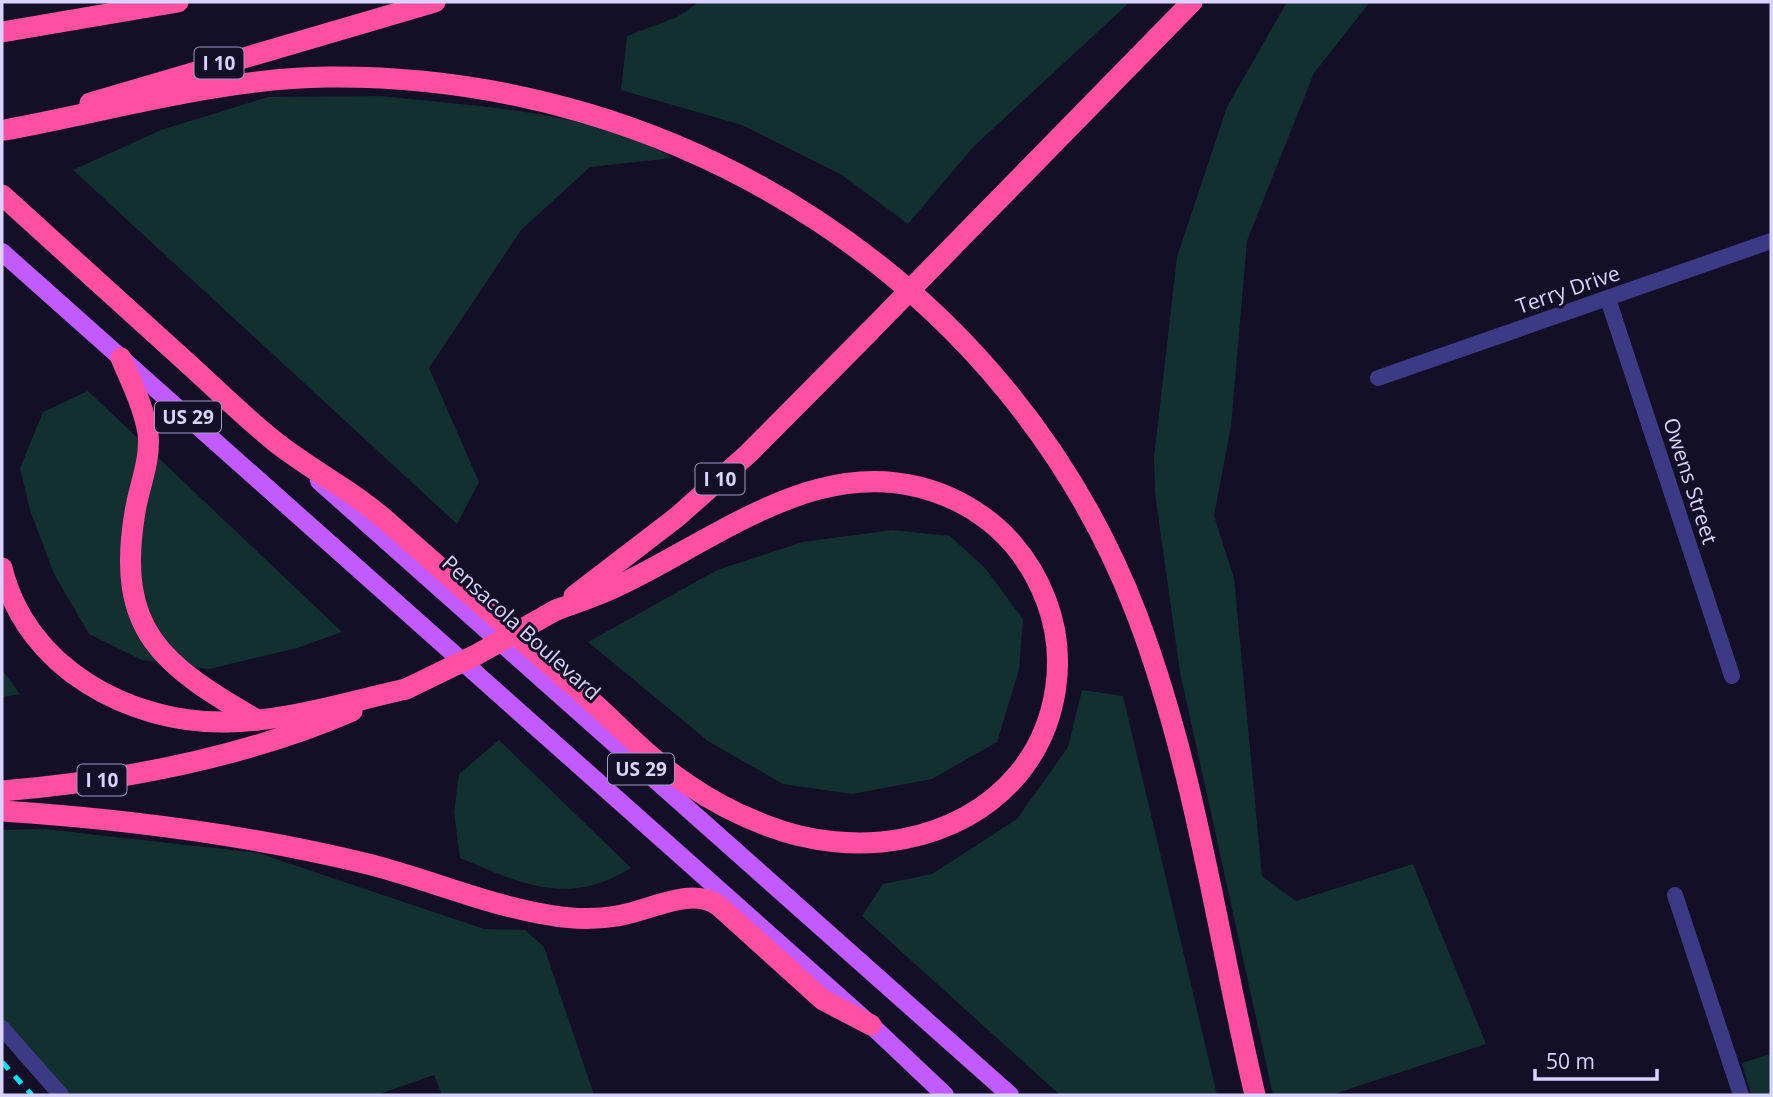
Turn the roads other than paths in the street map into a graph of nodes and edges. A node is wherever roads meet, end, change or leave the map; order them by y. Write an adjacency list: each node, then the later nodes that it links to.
1 (178, 2): 4 (highway)
2 (435, 2): 5 (highway, I 10)
3 (1192, 2): 14 (highway, I 10, bridge)
4 (2, 32)
5 (3, 131): 26 (highway)
6 (2, 195): 12 (highway, Pensacola Boulevard / US 29)
7 (1771, 241): 9 (street, Terry Drive)
8 (2, 252): 10 (main road, US 29)
9 (1608, 299): 11 (street, Terry Drive); 15 (street, Owens Street)
10 (121, 358): 17 (highway); 21 (main road, US 29)
11 (1378, 378)
12 (274, 441): 14 (highway); 25 (main road, Pensacola Boulevard / US 29)
13 (2, 568): 17 (highway)
14 (556, 610): 16 (highway, I 10, bridge)
15 (1732, 676)
16 (406, 689): 17 (highway); 18 (highway, I 10)
17 (257, 720)
18 (2, 791)
19 (2, 811): 21 (highway)
20 (1675, 894): 27 (street)
21 (871, 1025): 24 (main road, US 29)
22 (2, 1028): 23 (street)
23 (61, 1095)
24 (945, 1095)
25 (1010, 1095)
26 (1255, 1095)
27 (1741, 1095)

